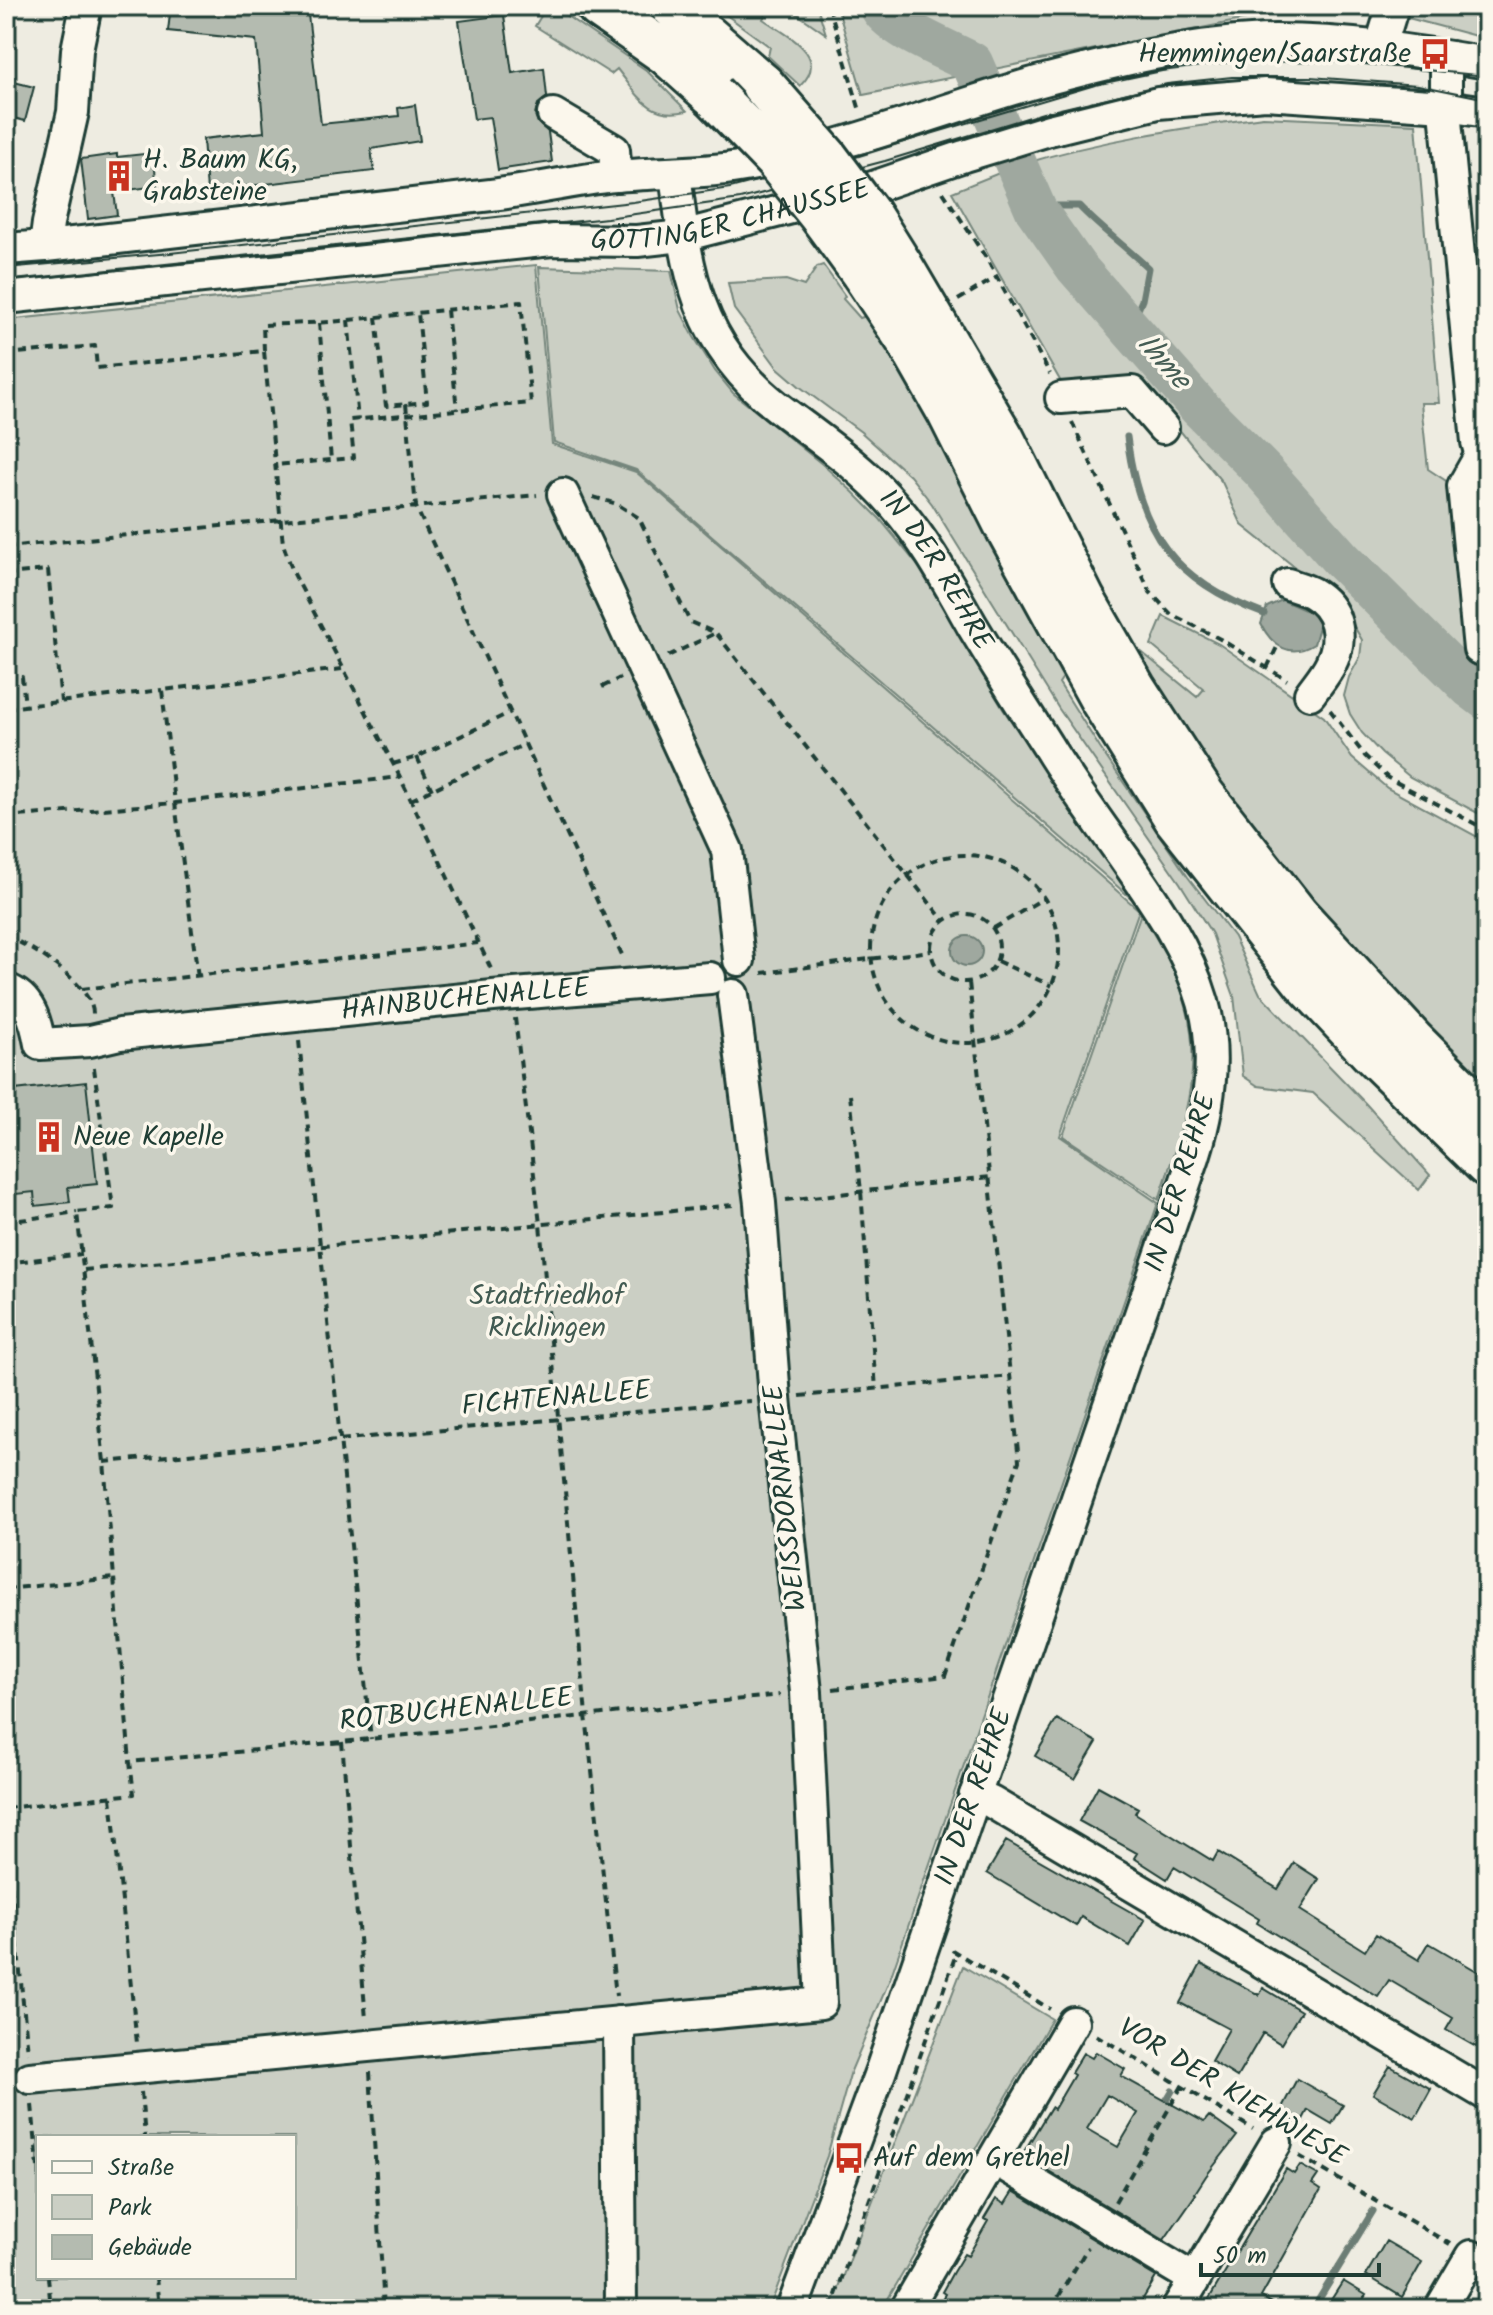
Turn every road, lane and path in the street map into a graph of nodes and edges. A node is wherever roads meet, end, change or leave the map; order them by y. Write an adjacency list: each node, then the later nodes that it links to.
1 (86, 6): 17 (street)
2 (598, 6): 19 (highway, bridge)
3 (672, 6): 19 (highway, bridge)
4 (829, 6): 12 (path)
5 (1393, 6): 6 (street)
6 (1381, 45): 7 (street, GÖTTINGER CHAUSSEE); 14 (street, GÖTTINGER CHAUSSEE)
7 (1449, 57): 8 (street, GÖTTINGER CHAUSSEE); 9 (street)
8 (1487, 63)
9 (1445, 106): 10 (street, GÖTTINGER CHAUSSEE); 13 (street, GÖTTINGER CHAUSSEE); 38 (street)
10 (1487, 112)
11 (553, 114): 15 (street)
12 (862, 115)
13 (929, 167): 16 (street, GÖTTINGER CHAUSSEE); 20 (path)
14 (675, 173): 15 (street, GÖTTINGER CHAUSSEE); 16 (street, IN DER REHRE)
15 (616, 176): 17 (street, GÖTTINGER CHAUSSEE)
16 (682, 236): 21 (street, GÖTTINGER CHAUSSEE); 107 (street, IN DER REHRE)
17 (45, 246): 18 (street, GÖTTINGER CHAUSSEE)
18 (6, 249)
19 (881, 268): 83 (highway); 84 (highway)
20 (997, 277): 22 (path); 30 (path)
21 (6, 298)
22 (955, 301)
23 (447, 310): 24 (path); 32 (path); 32 (path)
24 (418, 313): 25 (path); 31 (path)
25 (376, 317): 26 (path); 31 (path)
26 (348, 320): 27 (path); 34 (path)
27 (319, 322): 28 (path); 36 (path)
28 (264, 351): 29 (path); 37 (path)
29 (6, 354)
30 (1061, 398): 35 (street); 47 (path)
31 (406, 404): 33 (path)
32 (457, 410): 33 (path)
33 (408, 415): 34 (path); 54 (path)
34 (358, 420): 36 (path)
35 (1163, 428)
36 (331, 460): 37 (path)
37 (275, 465): 40 (path)
38 (1484, 467): 45 (street)
39 (563, 494): 72 (street, WEISSDORNALLEE)
40 (281, 520): 41 (path); 48 (path)
41 (6, 547)
42 (6, 574): 51 (path)
43 (1288, 584): 50 (street)
44 (1278, 645): 47 (path)
45 (1479, 649)
46 (6, 664): 52 (path)
47 (1267, 668): 50 (path)
48 (342, 669): 49 (path); 57 (path)
49 (162, 690): 51 (path); 61 (path)
50 (1310, 694): 63 (path)
51 (61, 702): 52 (path)
52 (25, 706): 53 (path)
53 (6, 708)
54 (511, 712): 55 (path); 56 (path)
55 (525, 744): 59 (path); 74 (path)
56 (417, 757): 57 (path); 59 (path)
57 (393, 764): 58 (path)
58 (400, 777): 60 (path); 61 (path)
59 (432, 790): 60 (path)
60 (411, 800): 67 (path)
61 (175, 803): 62 (path); 71 (path)
62 (6, 817)
63 (1487, 830)
64 (1044, 898): 65 (path); 69 (path); 75 (path)
65 (994, 928): 68 (path); 70 (path)
66 (6, 937): 77 (path)
67 (478, 943): 71 (path); 78 (path)
68 (931, 951): 69 (path); 73 (path)
69 (871, 959): 72 (path); 81 (path)
70 (997, 961): 73 (path); 75 (path)
71 (198, 977): 77 (path)
72 (733, 977): 74 (street, HAINBUCHENALLEE); 87 (street, WEISSDORNALLEE)
73 (969, 982): 81 (path)
74 (636, 985): 78 (street, HAINBUCHENALLEE)
75 (1052, 986): 81 (path)
76 (6, 989): 80 (street, HAINBUCHENALLEE)
77 (82, 989): 80 (path)
78 (503, 995): 79 (street, HAINBUCHENALLEE); 90 (path)
79 (296, 1017): 80 (street, HAINBUCHENALLEE); 91 (path)
80 (90, 1041): 88 (path)
81 (976, 1043): 85 (path)
82 (850, 1095): 86 (path)
83 (1487, 1115)
84 (1487, 1165)
85 (990, 1177): 86 (path); 95 (path)
86 (861, 1191): 87 (path); 96 (path)
87 (760, 1203): 90 (path); 97 (street, WEISSDORNALLEE)
88 (77, 1212): 89 (path); 92 (path)
89 (6, 1222)
90 (540, 1224): 91 (path); 98 (path)
91 (320, 1246): 94 (path); 99 (path)
92 (82, 1254): 93 (path); 94 (path)
93 (6, 1263)
94 (84, 1270): 100 (path)
95 (1011, 1376): 96 (path, FICHTENALLEE); 103 (path, ROTBUCHENALLEE)
96 (876, 1389): 97 (path, FICHTENALLEE)
97 (775, 1398): 98 (path, FICHTENALLEE); 103 (street, WEISSDORNALLEE)
98 (559, 1419): 99 (path, FICHTENALLEE); 104 (path)
99 (341, 1440): 100 (path, FICHTENALLEE); 105 (path)
100 (104, 1462): 101 (path)
101 (114, 1578): 102 (path); 106 (path)
102 (6, 1589)
103 (806, 1692): 104 (path, ROTBUCHENALLEE); 115 (street, WEISSDORNALLEE)
104 (586, 1715): 105 (path, ROTBUCHENALLEE); 115 (path)
105 (371, 1739): 106 (path, ROTBUCHENALLEE)
106 (130, 1762): 108 (path)
107 (975, 1795): 120 (street); 133 (street, IN DER REHRE)
108 (111, 1797): 109 (path); 117 (path)
109 (6, 1808)
110 (6, 1830): 111 (path)
111 (17, 1926): 112 (path); 118 (path)
112 (6, 1927)
113 (944, 1943): 114 (path, VOR DER KIEHWIESE)
114 (956, 1954): 116 (path, VOR DER KIEHWIESE); 134 (path)
115 (619, 2022): 117 (street); 132 (street)
116 (1073, 2022): 119 (path, VOR DER KIEHWIESE); 124 (street)
117 (140, 2068): 118 (street); 121 (path)
118 (30, 2078): 123 (path)
119 (1182, 2086): 122 (path, VOR DER KIEHWIESE); 125 (path)
120 (1487, 2095)
121 (145, 2135)
122 (1276, 2143): 126 (path, VOR DER KIEHWIESE); 129 (street)
123 (36, 2145)
124 (994, 2159): 125 (street); 135 (street)
125 (1102, 2223): 129 (street); 136 (path)
126 (1471, 2256): 138 (street)
127 (48, 2279): 130 (path)
128 (156, 2279): 131 (path)
129 (1194, 2279): 137 (street)
130 (51, 2309)
131 (159, 2309)
132 (621, 2309)
133 (792, 2309)
134 (831, 2309)
135 (906, 2309)
136 (1051, 2309)
137 (1177, 2309)
138 (1440, 2309)

